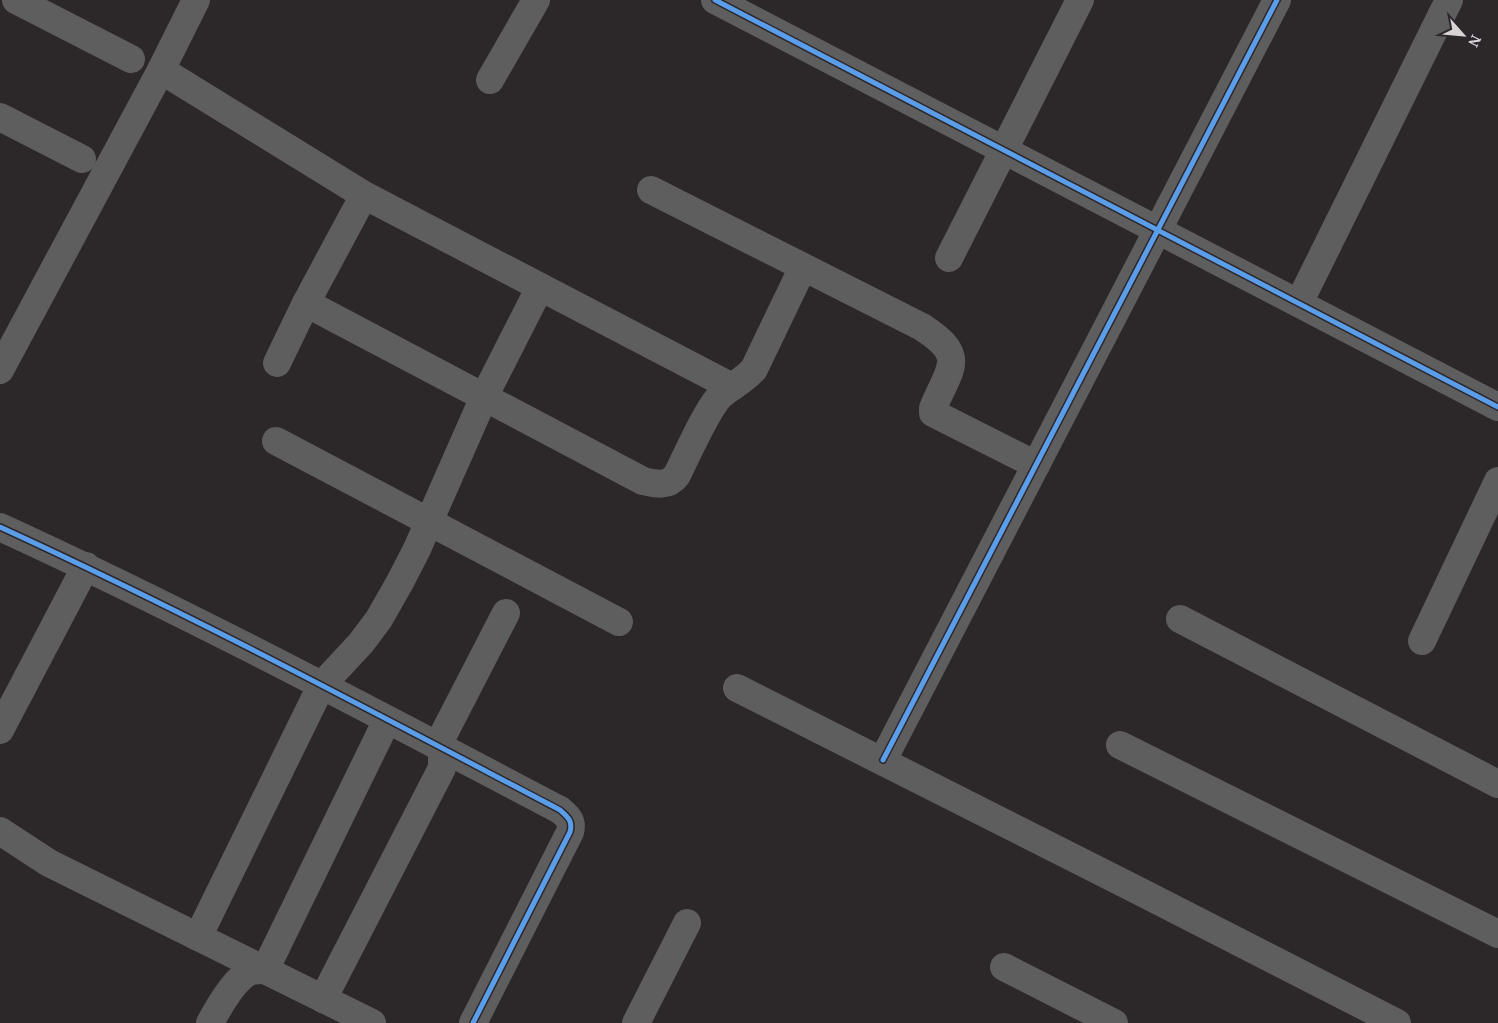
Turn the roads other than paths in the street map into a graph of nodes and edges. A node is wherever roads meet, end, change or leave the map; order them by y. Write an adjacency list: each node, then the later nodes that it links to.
1 (16, 0): 8 (street)
2 (196, 0): 9 (street)
3 (536, 0): 10 (street)
4 (715, 0): 12 (street)
5 (1080, 0): 12 (street)
6 (1276, 0): 16 (street)
7 (1449, 0): 21 (street)
8 (131, 59)
9 (161, 70): 15 (street); 23 (street)
10 (490, 80)
11 (0, 117): 13 (street)
12 (1004, 150): 16 (street); 17 (street)
13 (82, 159)
14 (651, 190): 18 (street)
15 (364, 194): 19 (street); 20 (street)
16 (1158, 230): 21 (street); 28 (street)
17 (949, 258)
18 (803, 267): 24 (street); 28 (street)
19 (540, 288): 24 (street); 25 (street)
20 (306, 303): 22 (street); 25 (street)
21 (1299, 303): 26 (street)
22 (277, 363)
23 (0, 370)
24 (732, 388): 25 (street)
25 (484, 397): 30 (street)
26 (1498, 407)
27 (276, 441): 30 (street)
28 (1036, 465): 43 (street)
29 (1498, 482): 36 (street)
30 (428, 522): 35 (street); 37 (street)
31 (0, 527): 32 (street)
32 (86, 566): 37 (street); 40 (street)
33 (506, 613): 42 (street)
34 (1180, 619): 44 (street)
35 (619, 622)
36 (1422, 641)
37 (321, 686): 39 (street); 48 (street)
38 (737, 688): 43 (street)
39 (387, 720): 42 (street); 50 (street)
40 (0, 730)
41 (1120, 745): 47 (street)
42 (441, 748): 51 (street); 54 (street)
43 (883, 760): 57 (street)
44 (1498, 784)
45 (0, 831): 48 (street)
46 (687, 923): 55 (street)
47 (1498, 934)
48 (198, 937): 50 (street)
49 (1004, 967): 56 (street)
50 (265, 970): 51 (street); 52 (street)
51 (323, 999): 53 (street)
52 (210, 1023)
53 (372, 1023)
54 (473, 1023)
55 (636, 1023)
56 (1114, 1023)
57 (1397, 1023)

